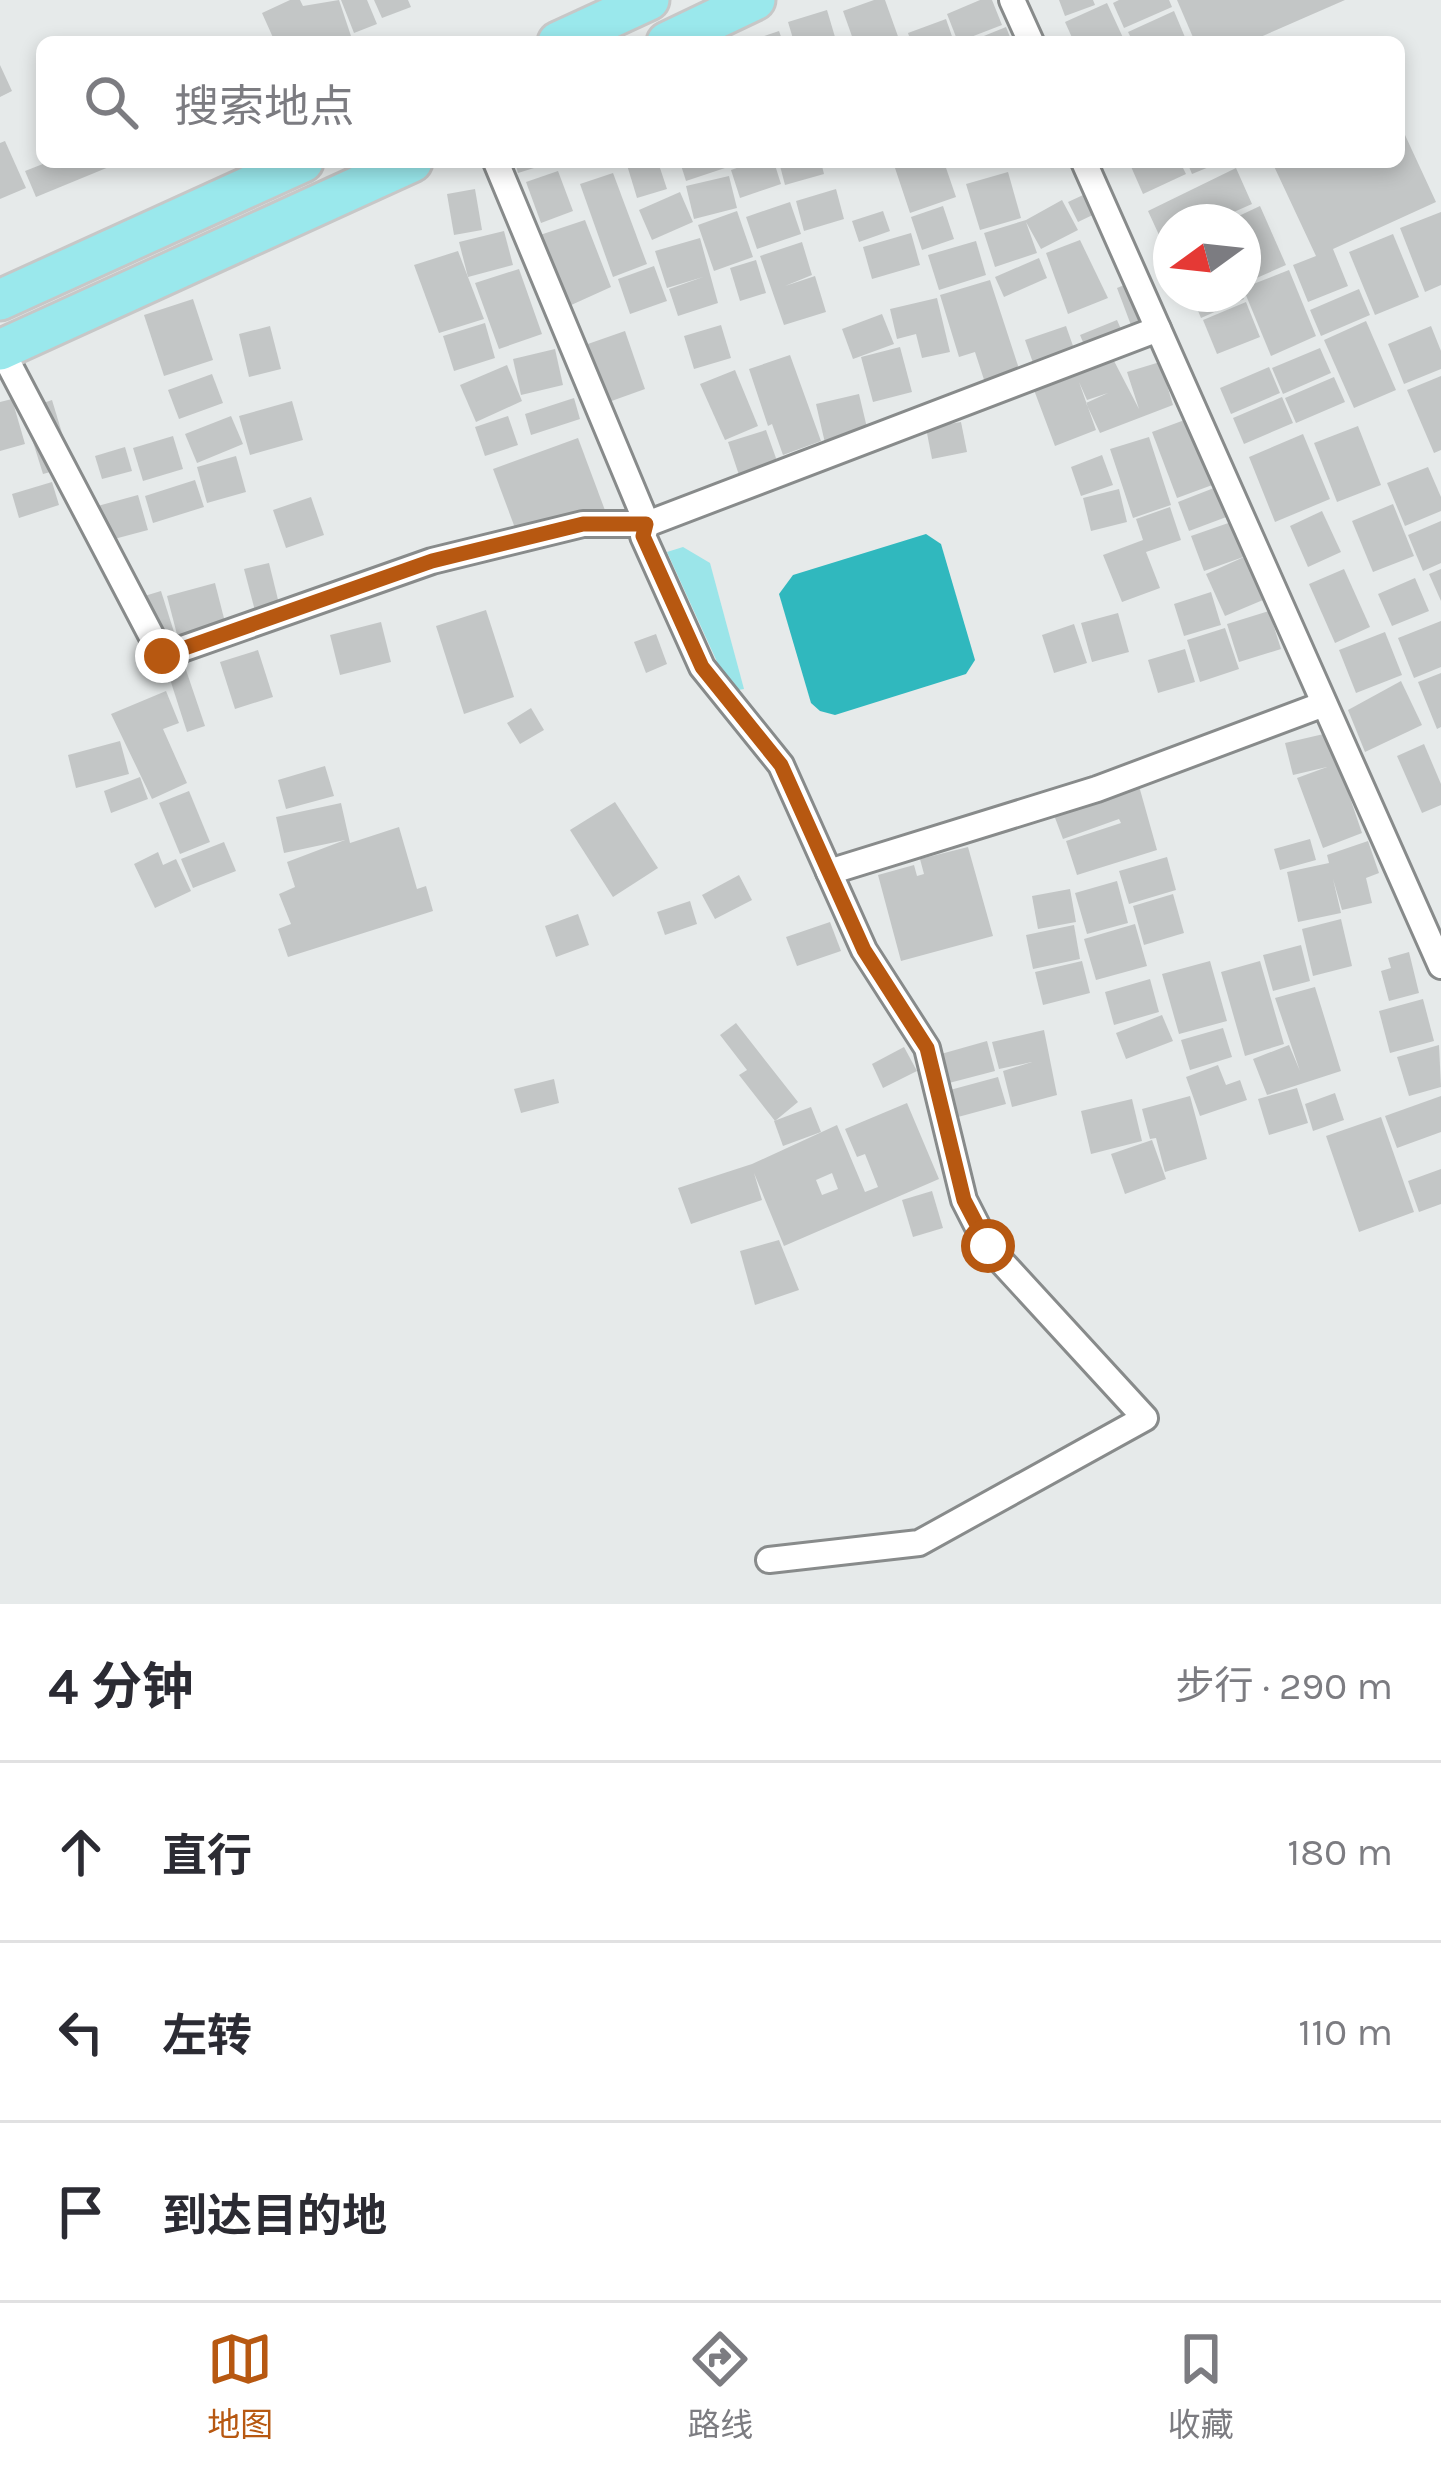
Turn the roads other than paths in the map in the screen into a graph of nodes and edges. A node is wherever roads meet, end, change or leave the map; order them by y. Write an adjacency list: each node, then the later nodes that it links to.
1 (649, 0): 4 (main road)
2 (754, 0): 5 (main road)
3 (1012, 0): 6 (street)
4 (571, 36)
5 (679, 36)
6 (1028, 36)
7 (290, 168): 11 (main road)
8 (399, 168): 13 (main road)
9 (498, 168): 14 (street)
10 (1087, 168): 12 (street)
11 (0, 300)
12 (1158, 328): 14 (street); 15 (street)
13 (1, 350): 14 (street)
14 (646, 524): 16 (street)
15 (1324, 704): 16 (street); 17 (street)
16 (829, 872): 18 (street)
17 (1441, 966)
18 (770, 1560)

